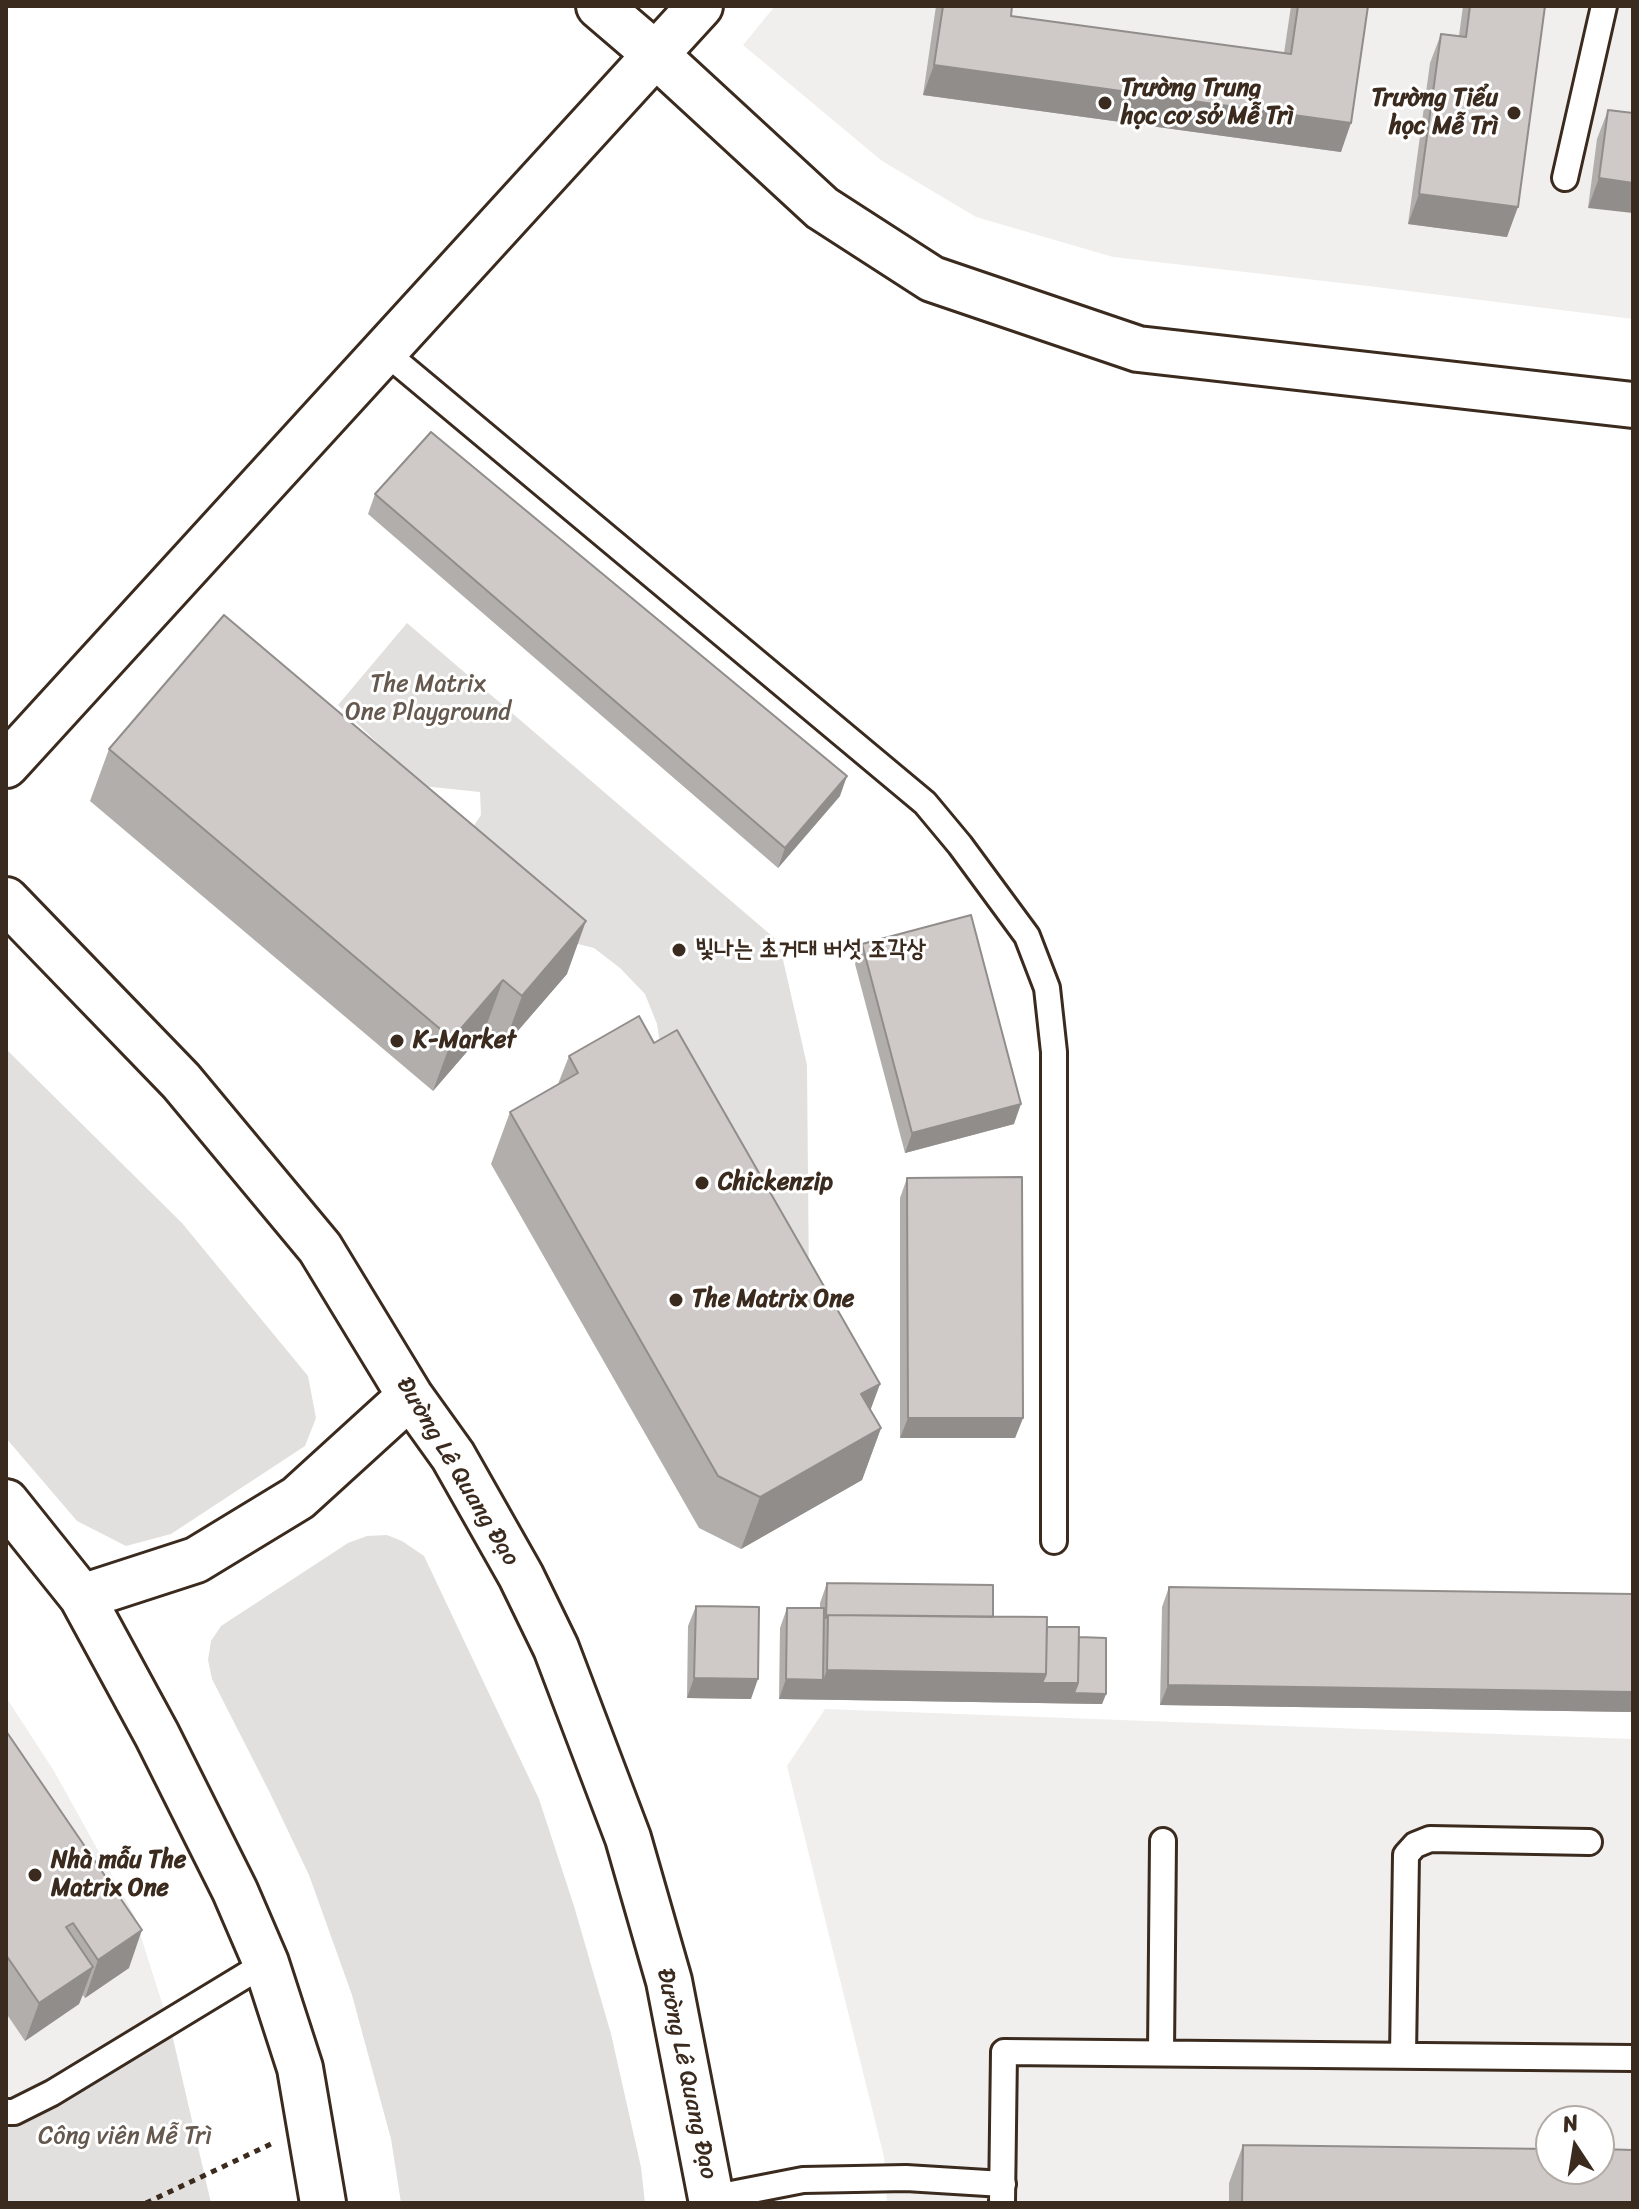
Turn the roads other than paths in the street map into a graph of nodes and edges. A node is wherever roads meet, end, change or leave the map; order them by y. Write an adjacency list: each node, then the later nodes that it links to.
1 (599, 6): 4 (main road)
2 (700, 6): 4 (main road)
3 (1604, 6): 5 (lane)
4 (655, 54): 6 (main road); 7 (main road)
5 (1565, 178)
6 (385, 352): 8 (main road); 12 (lane)
7 (1633, 405)
8 (6, 765)
9 (6, 900): 10 (main road, Đường Lê Quang Đạo)
10 (410, 1396): 13 (main road); 22 (main road, Đường Lê Quang Đạo)
11 (6, 1502): 13 (main road)
12 (1054, 1541)
13 (82, 1597): 16 (main road)
14 (1163, 1841): 17 (lane)
15 (1589, 1842): 18 (lane)
16 (266, 1963): 20 (lane); 23 (main road)
17 (1161, 2053): 18 (lane); 21 (lane)
18 (1403, 2056): 19 (lane)
19 (1633, 2058)
20 (6, 2112)
21 (1002, 2193): 22 (lane)
22 (711, 2201)
23 (323, 2203)

